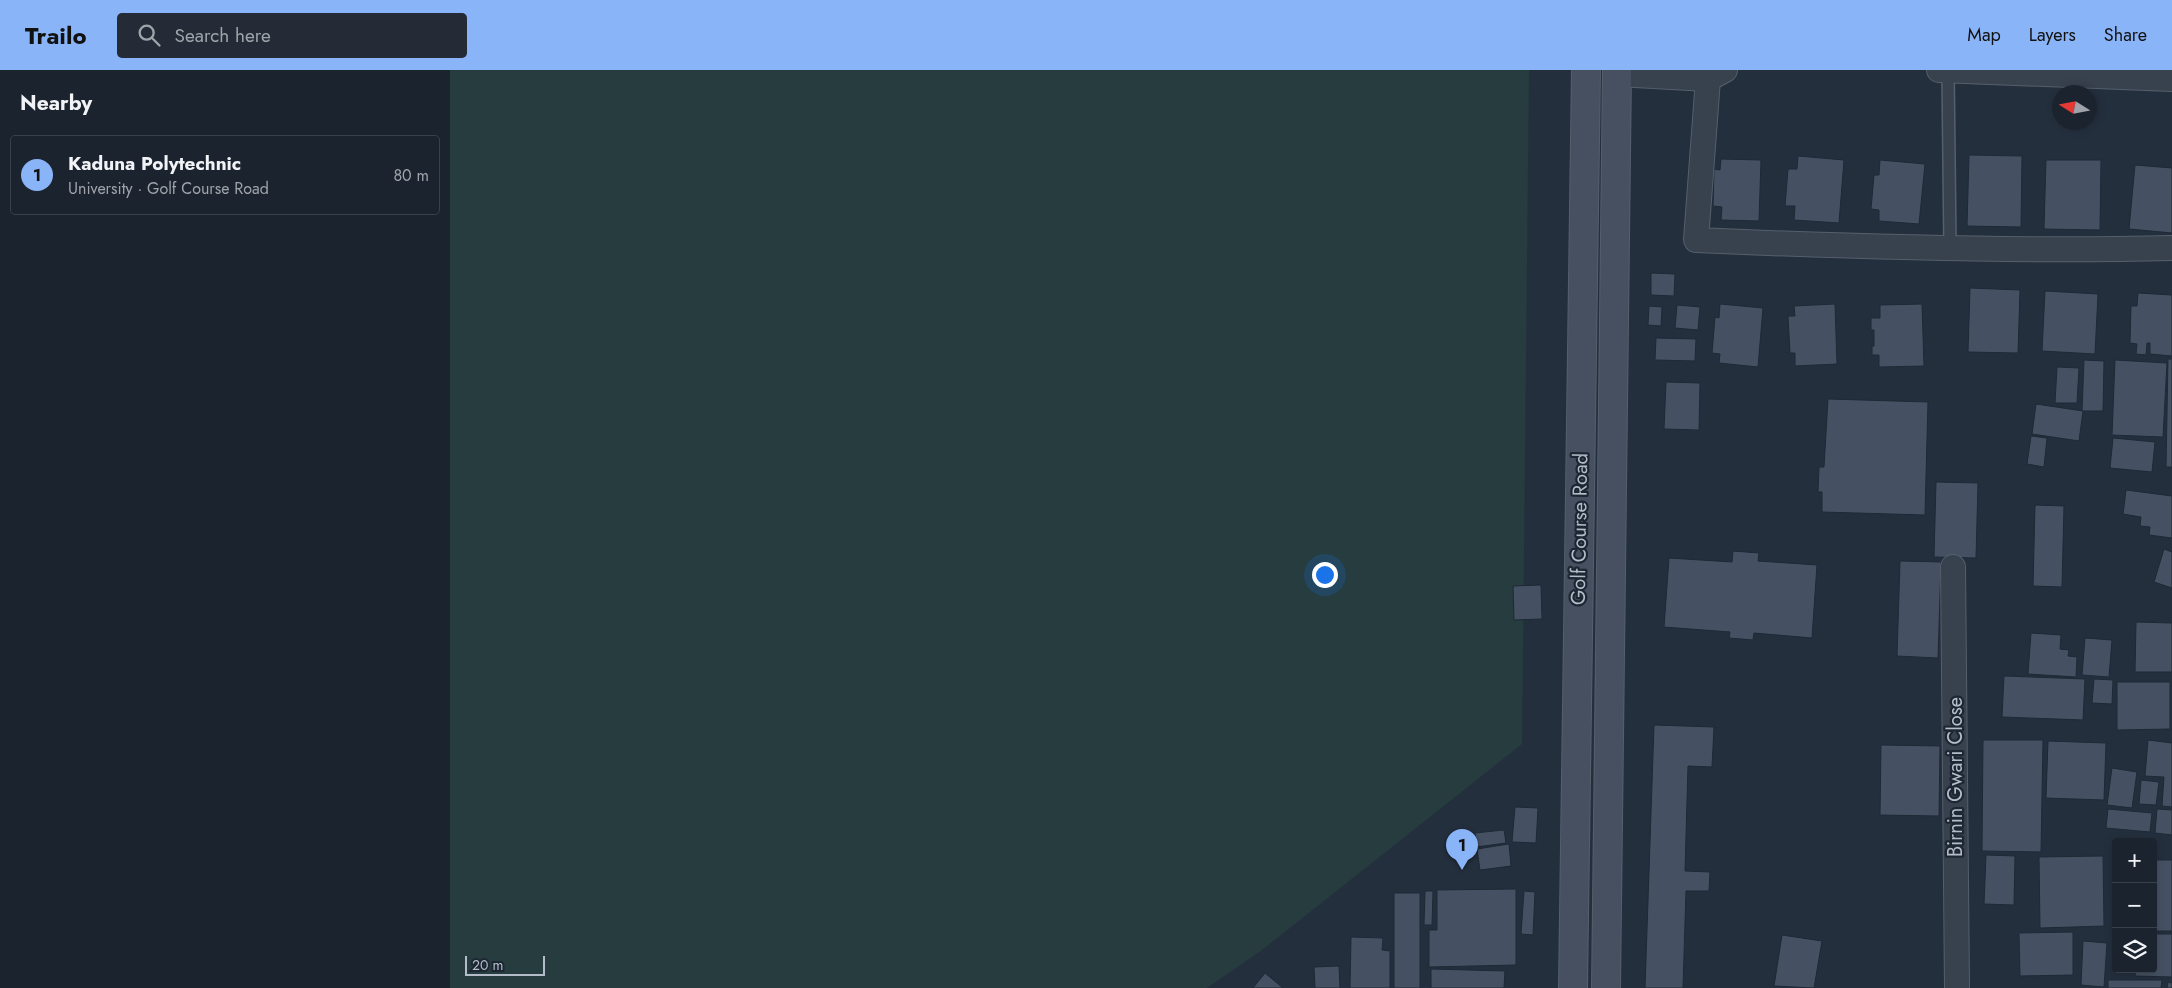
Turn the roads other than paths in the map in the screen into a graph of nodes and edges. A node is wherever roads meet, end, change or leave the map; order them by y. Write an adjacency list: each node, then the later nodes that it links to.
1 (1586, 70): 11 (street, Golf Course Road)
2 (1939, 70): 3 (street)
3 (1948, 70): 5 (street); 8 (lane)
4 (1617, 72): 6 (street); 12 (street, Golf Course Road)
5 (2036, 72): 7 (street)
6 (1717, 74): 8 (street)
7 (2172, 79)
8 (1950, 248): 9 (street)
9 (2172, 248)
10 (1953, 567): 13 (street, Birnin Gwari Close)
11 (1573, 988)
12 (1606, 988)
13 (1957, 988)

